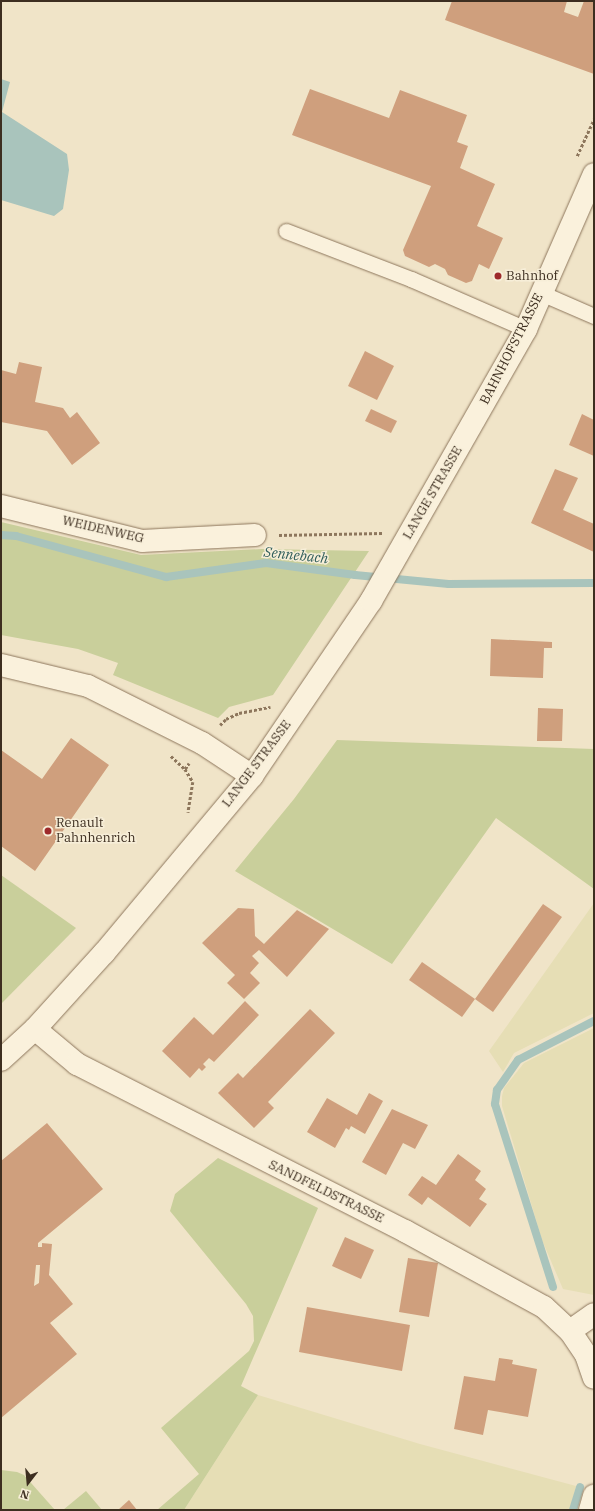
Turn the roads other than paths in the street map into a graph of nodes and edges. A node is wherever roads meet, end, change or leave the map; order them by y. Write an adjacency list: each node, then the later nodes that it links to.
1 (594, 174): 3 (street, BAHNHOFSTRASSE)
2 (286, 231): 5 (lane)
3 (541, 293): 4 (lane); 5 (street, BAHNHOFSTRASSE)
4 (594, 316)
5 (526, 329): 6 (street, BAHNHOFSTRASSE)
6 (467, 434): 10 (street, LANGE STRASSE)
7 (1, 506): 8 (street, WEIDENWEG)
8 (255, 535)
9 (1, 665): 10 (street)
10 (252, 776): 11 (street, LANGE STRASSE)
11 (34, 1029): 12 (street, LANGE STRASSE); 14 (street, SANDFELDSTRASSE)
12 (1, 1060)
13 (594, 1314): 14 (street)
14 (570, 1331): 15 (street, SANDFELDSTRASSE)
15 (594, 1378)
16 (594, 1496): 17 (street)
17 (590, 1510)

